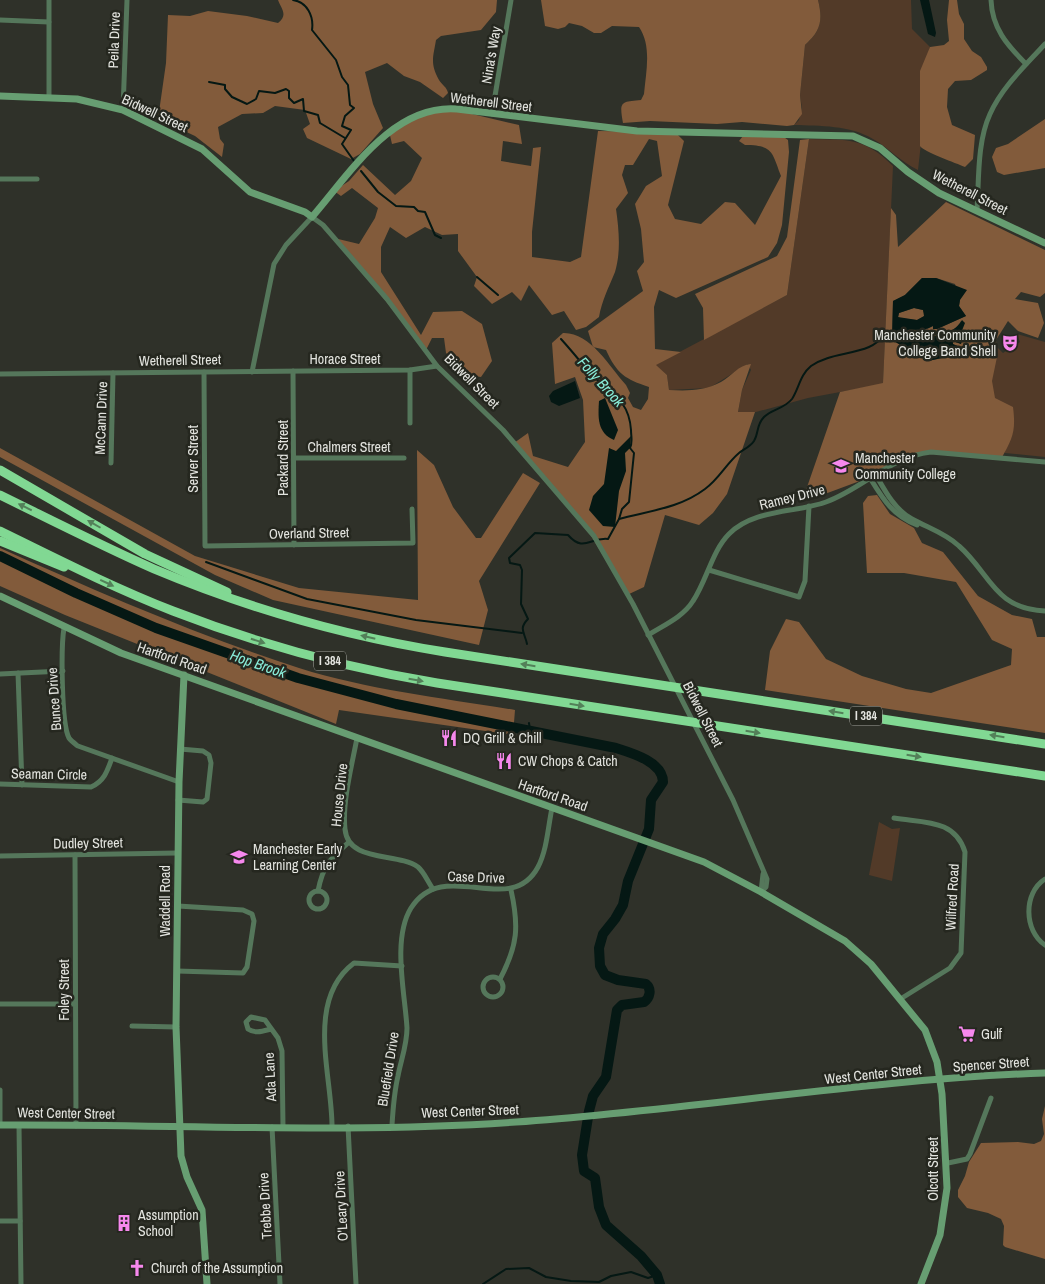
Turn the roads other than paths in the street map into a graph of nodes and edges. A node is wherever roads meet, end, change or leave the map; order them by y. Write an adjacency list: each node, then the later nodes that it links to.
1 (49, 0): 6 (street)
2 (127, 0): 11 (street, Peila Drive)
3 (511, 0): 12 (street, Nina's Way)
4 (991, 0): 8 (street)
5 (0, 20): 6 (street)
6 (49, 22): 10 (street)
7 (1045, 44): 8 (street)
8 (1026, 64): 15 (street)
9 (0, 96): 10 (main road, Bidwell Street)
10 (49, 98): 11 (main road, Bidwell Street)
11 (123, 110): 16 (main road, Bidwell Street)
12 (492, 114): 15 (main road, Wetherell Street); 16 (main road, Wetherell Street)
13 (0, 179): 14 (street)
14 (37, 179)
15 (977, 210): 17 (main road, Wetherell Street)
16 (312, 217): 18 (street, Bidwell Street); 22 (street, Wetherell Street)
17 (1045, 243)
18 (438, 366): 19 (street, Horace Street); 47 (street, Bidwell Street)
19 (410, 370): 20 (street, Horace Street); 25 (street)
20 (294, 371): 22 (street, Horace Street); 26 (street, Packard Street)
21 (204, 372): 22 (street, Wetherell Street); 23 (street, Wetherell Street); 40 (street, Server Street)
22 (252, 372)
23 (113, 373): 24 (street, Wetherell Street); 29 (street, McCann Drive)
24 (0, 374)
25 (410, 424)
26 (295, 458): 27 (street, Chalmers Street); 39 (street, Packard Street)
27 (404, 458)
28 (1045, 462): 31 (street, Ramey Drive)
29 (111, 463)
30 (0, 470): 44 (highway, one-way to 30)
31 (876, 475): 32 (street, Ramey Drive); 36 (street)
32 (870, 478): 34 (street, Ramey Drive); 36 (street)
33 (0, 495): 44 (highway, I 384, one-way to 33)
34 (809, 506): 41 (street, Ramey Drive); 41 (street)
35 (412, 509): 39 (street, Overland Street)
36 (929, 527): 45 (street)
37 (0, 531): 42 (highway, I 384)
38 (0, 540): 42 (highway)
39 (294, 545): 40 (street, Overland Street)
40 (205, 546)
41 (709, 570): 47 (street, Ramey Drive)
42 (84, 572): 56 (highway, I 384, one-way to 56)
43 (0, 596): 46 (main road, Hartford Road)
44 (246, 603): 53 (highway, I 384, one-way to 44)
45 (1045, 611)
46 (64, 628): 48 (street, Bunce Drive); 51 (main road, Hartford Road)
47 (648, 635): 71 (street, Bidwell Street)
48 (63, 671): 49 (street); 55 (street, Bunce Drive)
49 (18, 673): 50 (street); 59 (street)
50 (0, 674)
51 (184, 675): 52 (main road, Hartford Road); 54 (main road, Waddell Road)
52 (356, 738): 61 (main road, Hartford Road); 63 (street, House Drive)
53 (1045, 744)
54 (180, 749): 57 (main road, Waddell Road); 60 (street)
55 (112, 758): 57 (street, Bunce Drive); 59 (street, Seaman Circle)
56 (1045, 776)
57 (179, 782): 60 (main road, Waddell Road)
58 (0, 784): 59 (street, Seaman Circle)
59 (22, 785)
60 (178, 800): 64 (main road, Waddell Road)
61 (552, 808): 69 (street, Case Drive); 71 (main road, Hartford Road)
62 (894, 818): 77 (street, Wilfred Road)
63 (349, 842): 68 (street, House Drive); 70 (street)
64 (177, 853): 65 (street, Dudley Street); 72 (main road, Waddell Road)
65 (75, 855): 66 (street, Dudley Street); 79 (street, Foley Street)
66 (0, 856)
67 (1045, 879): 73 (street)
68 (433, 889): 69 (street, Case Drive); 74 (street, Case Drive)
69 (511, 890): 76 (street)
70 (318, 891)
71 (761, 892): 77 (main road, Hartford Road)
72 (178, 906): 75 (main road, Waddell Road); 75 (street)
73 (1045, 945)
74 (402, 966): 89 (street, Bluefield Drive); 92 (street)
75 (177, 971): 81 (main road, Waddell Road)
76 (500, 979): 76 (street)
77 (902, 998): 84 (main road, Hartford Road)
78 (0, 1004): 79 (street)
79 (75, 1004): 90 (street, Foley Street)
80 (132, 1026): 81 (street)
81 (176, 1027): 91 (main road, Waddell Road)
82 (271, 1029): 82 (street); 95 (street, Ada Lane)
83 (1045, 1073): 84 (main road, Spencer Street)
84 (939, 1080): 89 (main road, West Center Street); 96 (main road, Olcott Street)
85 (0, 1090): 87 (street)
86 (991, 1098): 96 (street)
87 (0, 1125): 88 (main road, West Center Street)
88 (19, 1125): 90 (main road, West Center Street); 98 (street)
89 (392, 1125): 93 (main road, West Center Street)
90 (76, 1126): 91 (main road, West Center Street)
91 (180, 1126): 94 (main road, West Center Street); 100 (main road, Waddell Road)
92 (332, 1126): 93 (main road, West Center Street); 95 (main road, West Center Street)
93 (348, 1126): 102 (street, O'Leary Drive)
94 (272, 1127): 95 (main road, West Center Street); 101 (street, Trebbe Drive)
95 (283, 1127)
96 (948, 1163): 103 (main road, Olcott Street)
97 (0, 1221): 98 (street)
98 (20, 1221): 99 (street)
99 (21, 1284)
100 (207, 1284)
101 (280, 1284)
102 (356, 1284)
103 (921, 1284)

